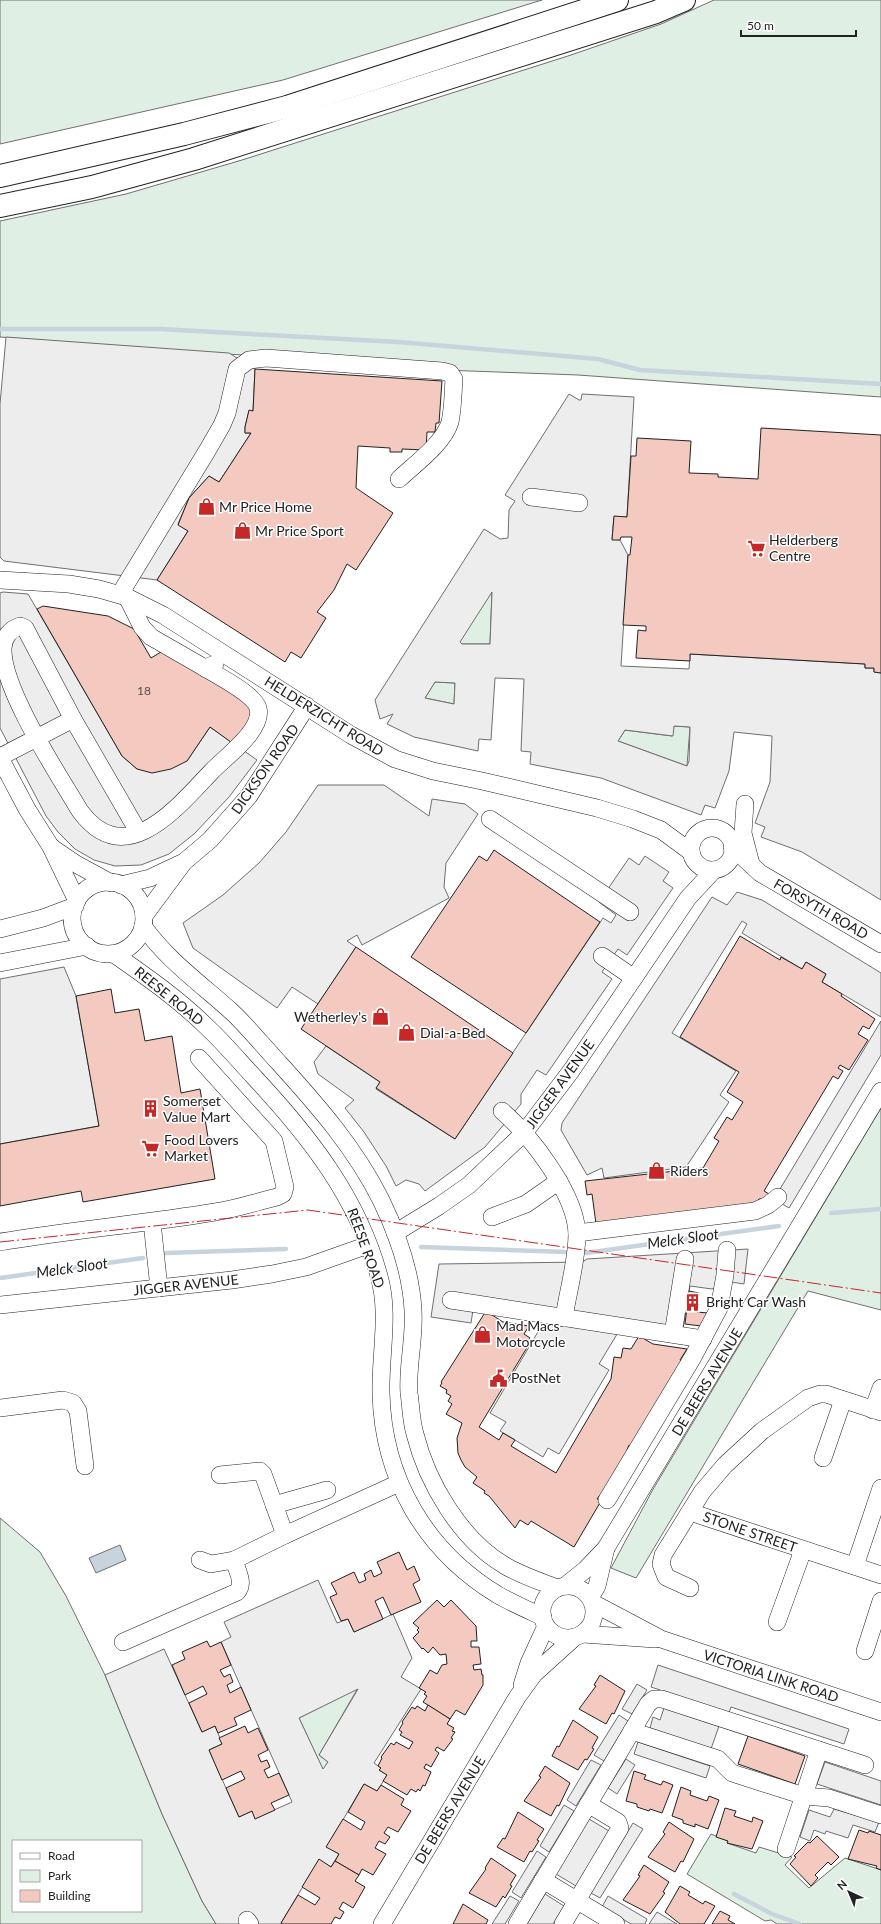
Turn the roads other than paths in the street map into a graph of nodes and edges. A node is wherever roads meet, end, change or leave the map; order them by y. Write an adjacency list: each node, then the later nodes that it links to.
1 (617, 0): 3 (highway)
2 (684, 0): 4 (highway)
3 (0, 176)
4 (0, 206)
5 (399, 479): 9 (street)
6 (531, 497): 7 (street)
7 (579, 503)
8 (0, 580): 9 (street, HELDERZICHT ROAD)
9 (124, 595): 10 (street, HELDERZICHT ROAD); 11 (street)
10 (232, 658): 11 (street); 12 (street, HELDERZICHT ROAD)
11 (205, 668): 19 (street)
12 (307, 706): 18 (street, HELDERZICHT ROAD); 24 (street, DICKSON ROAD)
13 (73, 719): 14 (street); 14 (street); 19 (street)
14 (38, 737): 15 (street); 19 (street)
15 (0, 758): 21 (street)
16 (745, 804): 26 (street)
17 (490, 819): 30 (street)
18 (661, 830): 20 (street, HELDERZICHT ROAD); 23 (street, HELDERZICHT ROAD)
19 (139, 833)
20 (697, 834): 22 (street); 23 (street)
21 (51, 847): 27 (street); 29 (street)
22 (732, 847): 25 (street); 26 (street, FORSYTH ROAD)
23 (694, 858): 25 (street); 28 (street, JIGGER AVENUE)
24 (184, 862): 27 (street, DICKSON ROAD); 31 (street, DICKSON ROAD)
25 (719, 868): 26 (street, FORSYTH ROAD); 28 (street, JIGGER AVENUE)
26 (755, 869): 33 (street, FORSYTH ROAD)
27 (116, 884): 29 (street); 31 (street)
28 (688, 898): 38 (street, JIGGER AVENUE)
29 (76, 904): 32 (street); 34 (street)
30 (630, 912)
31 (144, 921): 35 (street); 47 (street, REESE ROAD)
32 (0, 929)
33 (881, 944)
34 (86, 946): 35 (street); 37 (street)
35 (114, 954): 50 (street, REESE ROAD)
36 (602, 956): 38 (street)
37 (0, 963)
38 (634, 978): 42 (street, JIGGER AVENUE)
39 (199, 1058): 46 (street)
40 (881, 1091): 73 (street, DE BEERS AVENUE)
41 (502, 1111): 42 (street)
42 (524, 1133): 43 (street); 47 (street, JIGGER AVENUE)
43 (559, 1181): 45 (street); 48 (street)
44 (778, 1197): 48 (street)
45 (492, 1218)
46 (152, 1222): 49 (street); 53 (street)
47 (395, 1233): 79 (street, REESE ROAD)
48 (577, 1233): 56 (street)
49 (0, 1242)
50 (368, 1245): 53 (street, JIGGER AVENUE); 66 (street, REESE ROAD)
51 (727, 1250): 58 (street)
52 (685, 1260): 57 (street)
53 (159, 1288): 55 (street, JIGGER AVENUE)
54 (451, 1300): 56 (street)
55 (0, 1305)
56 (564, 1318): 57 (street)
57 (673, 1334): 58 (street)
58 (703, 1339): 69 (street)
59 (881, 1388): 62 (street)
60 (843, 1400): 62 (street, STONE STREET); 63 (street); 71 (street, STONE STREET)
61 (0, 1408): 64 (street)
62 (877, 1411)
63 (823, 1458)
64 (85, 1466)
65 (220, 1475): 70 (street)
66 (399, 1483): 72 (street); 83 (street, REESE ROAD)
67 (881, 1488): 77 (street)
68 (327, 1490): 70 (street)
69 (607, 1500)
70 (274, 1504): 72 (street)
71 (690, 1512): 74 (street, STONE STREET); 80 (street)
72 (285, 1535): 76 (street)
73 (606, 1548): 79 (street, DE BEERS AVENUE); 81 (street, DE BEERS AVENUE)
74 (802, 1550): 77 (street, STONE STREET); 84 (street)
75 (200, 1560): 76 (street)
76 (234, 1560): 87 (street)
77 (855, 1566): 78 (street, STONE STREET)
78 (881, 1575)
79 (561, 1587): 81 (street); 83 (street)
80 (690, 1588)
81 (591, 1601): 85 (street); 86 (street, VICTORIA LINK ROAD)
82 (881, 1601): 88 (street)
83 (544, 1622): 85 (street); 89 (street, DE BEERS AVENUE)
84 (777, 1622)
85 (579, 1635): 86 (street, VICTORIA LINK ROAD); 89 (street, DE BEERS AVENUE)
86 (661, 1639): 90 (street, VICTORIA LINK ROAD)
87 (123, 1642)
88 (865, 1651)
89 (518, 1696): 100 (street, DE BEERS AVENUE)
90 (881, 1712)
91 (632, 1731): 92 (street); 94 (street); 95 (street)
92 (819, 1750): 93 (street); 94 (street)
93 (865, 1765)
94 (804, 1796): 96 (street); 97 (street)
95 (588, 1804): 98 (street); 99 (street)
96 (881, 1815)
97 (786, 1849)
98 (543, 1880): 99 (street); 101 (street)
99 (577, 1900): 102 (street); 103 (street)
100 (382, 1924)
101 (517, 1924)
102 (562, 1924)
103 (616, 1924)

